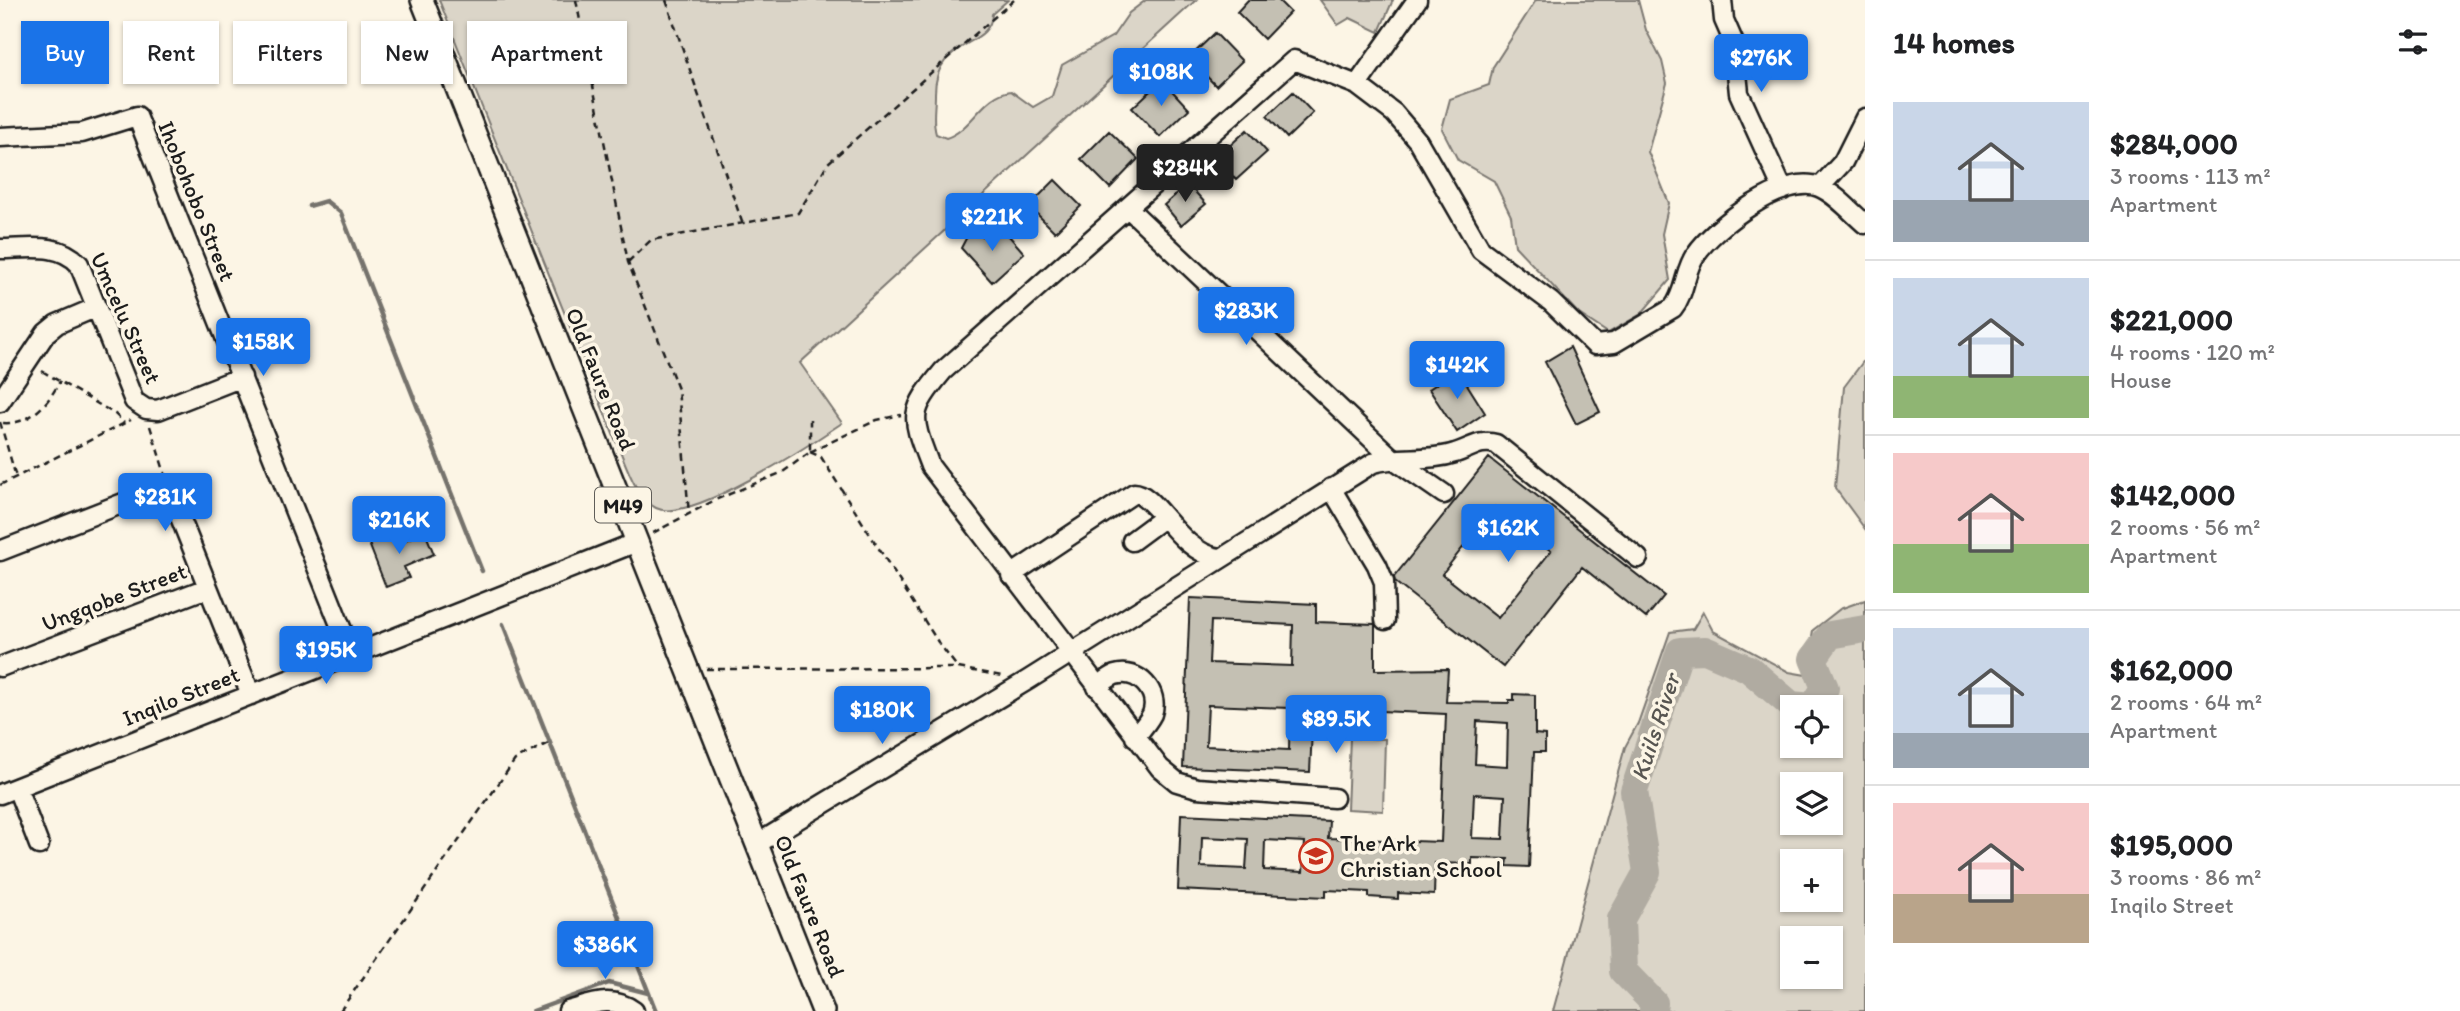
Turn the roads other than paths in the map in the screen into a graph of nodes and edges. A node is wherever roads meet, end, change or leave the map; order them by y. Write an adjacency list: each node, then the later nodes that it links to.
1 (422, 0): 20 (main road, Old Faure Road / M49)
2 (1417, 0): 4 (street)
3 (1722, 0): 8 (street)
4 (1357, 85): 8 (street); 9 (street)
5 (1865, 118): 7 (street)
6 (0, 137): 13 (street, Ihobohobo Street)
7 (1820, 187): 8 (street); 10 (street)
8 (1783, 190)
9 (1128, 208): 15 (street); 25 (street)
10 (1865, 224)
11 (0, 249): 12 (street, Umcelu Street)
12 (97, 307): 13 (street, Umcelu Street); 14 (street)
13 (242, 377): 30 (street, Ihobohobo Street)
14 (0, 402)
15 (1392, 458): 16 (street); 17 (street); 24 (street)
16 (1331, 488): 23 (street); 28 (street)
17 (1444, 494)
18 (1163, 518): 19 (street); 21 (street); 25 (street)
19 (1132, 541)
20 (637, 542): 30 (street, Inqilo Street); 37 (main road, Old Faure Road / M49)
21 (1191, 547): 23 (street); 26 (street)
22 (0, 551): 27 (street)
23 (1219, 558): 26 (street)
24 (1638, 558)
25 (1012, 575): 29 (street)
26 (1194, 575): 29 (street)
27 (207, 588): 31 (street, Ungqobe Street); 33 (street)
28 (1385, 620)
29 (1071, 653): 32 (street); 37 (street)
30 (352, 655): 33 (street, Inqilo Street)
31 (0, 667)
32 (1097, 687): 34 (street); 34 (street)
33 (251, 695): 35 (street, Inqilo Street)
34 (1135, 737): 36 (street)
35 (8, 791): 38 (street, Inqilo Street)
36 (1334, 798)
37 (757, 844): 41 (main road, Old Faure Road / M49)
38 (39, 845)
39 (568, 1011): 40 (street)
40 (634, 1011)
41 (823, 1011)

